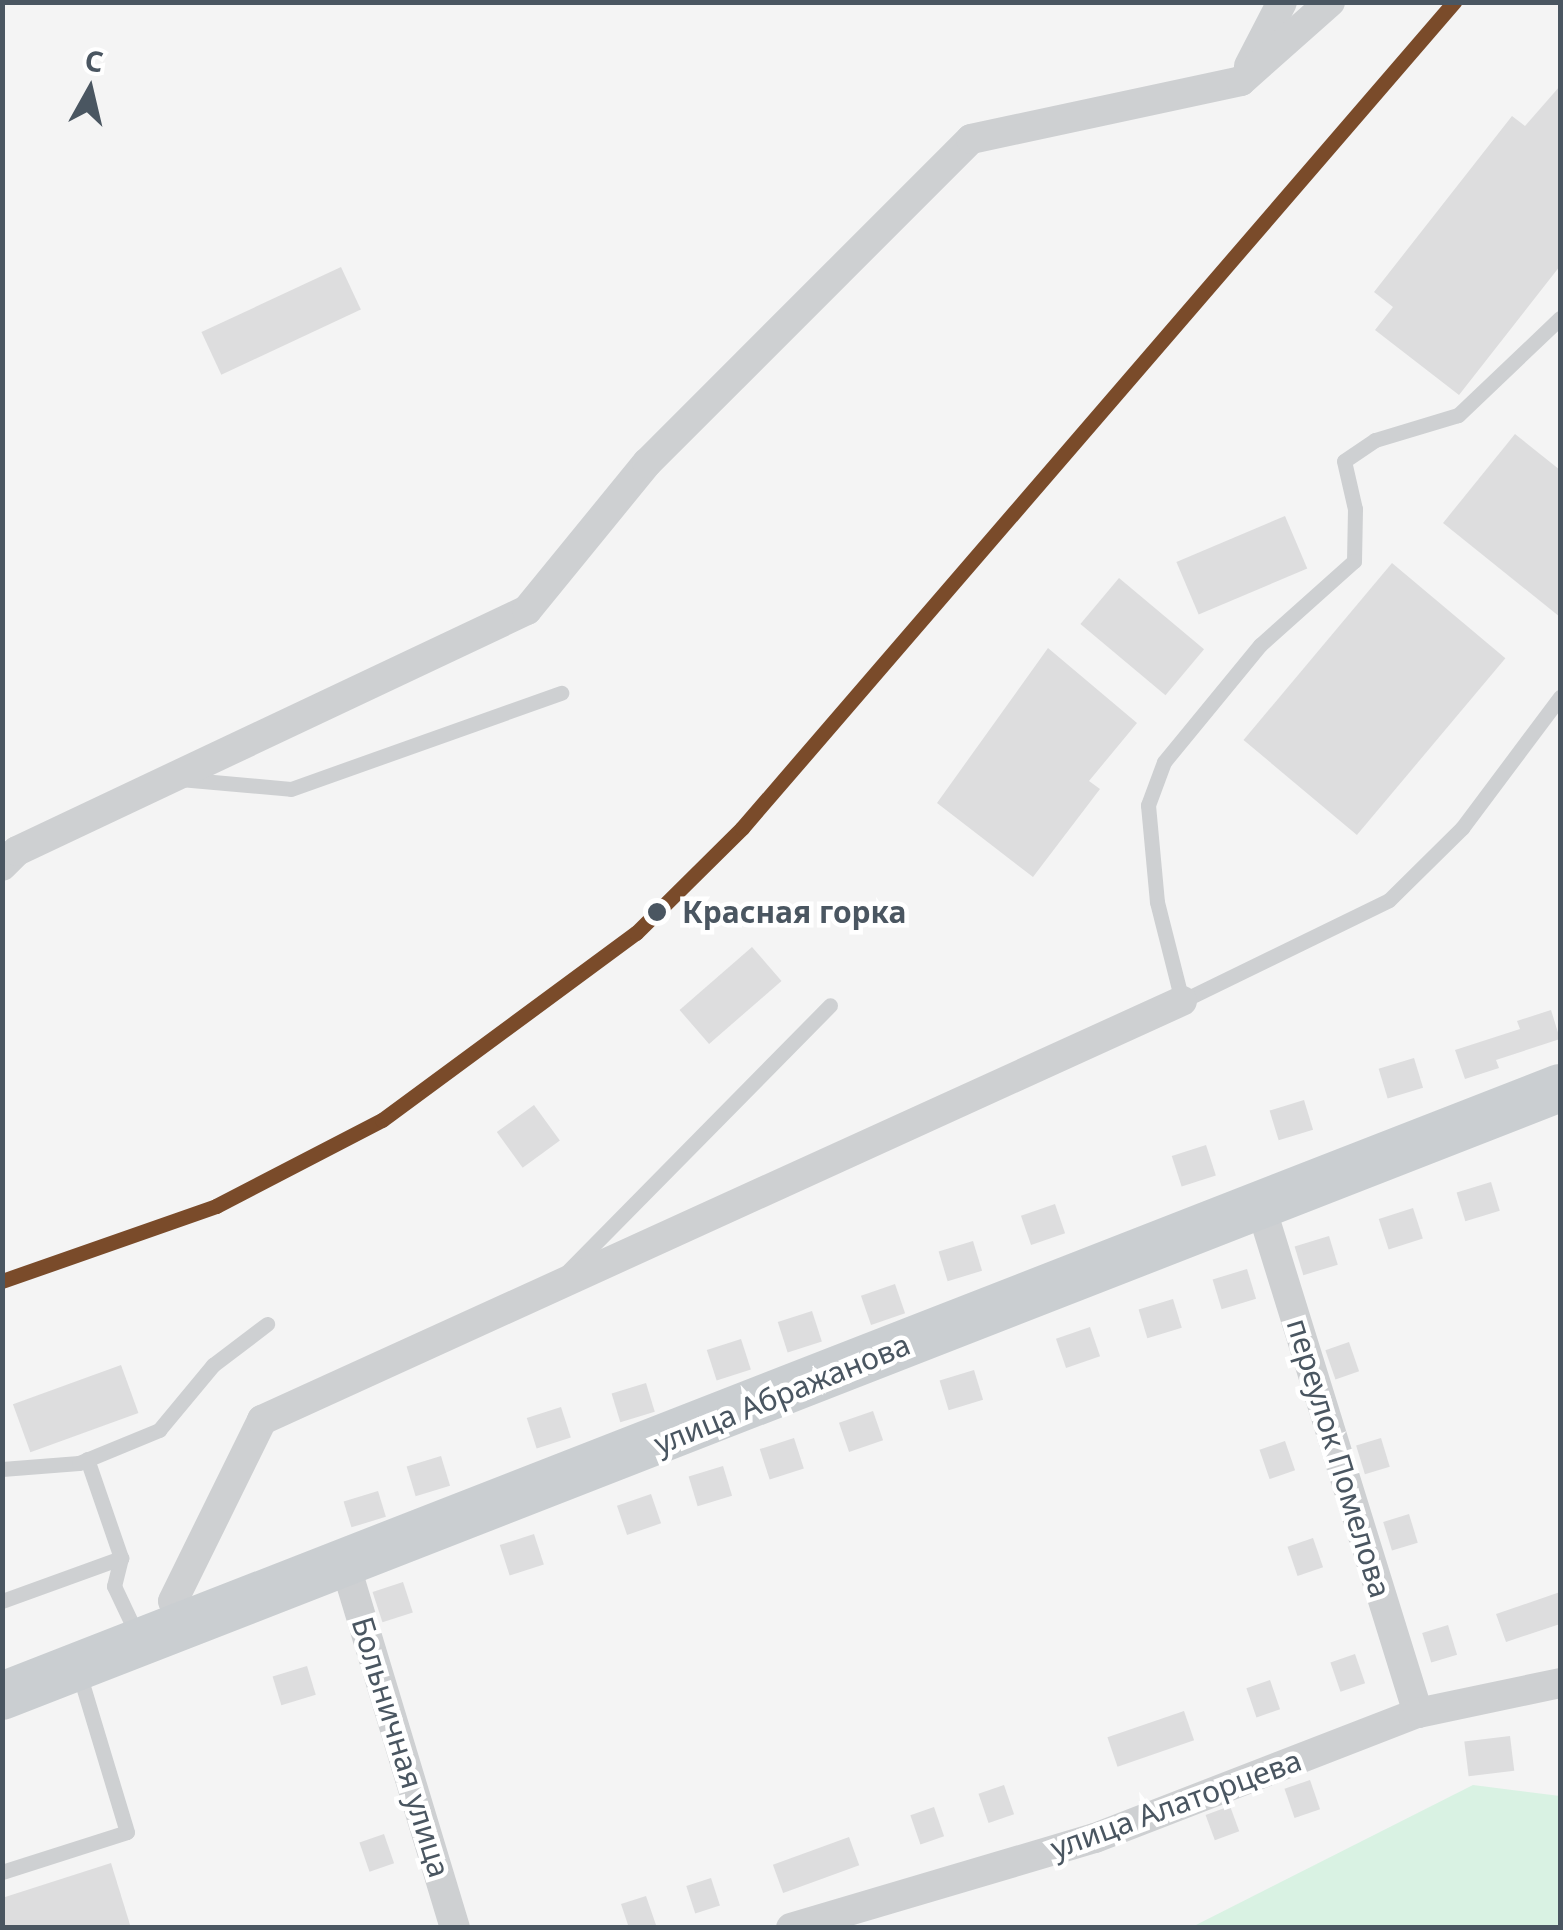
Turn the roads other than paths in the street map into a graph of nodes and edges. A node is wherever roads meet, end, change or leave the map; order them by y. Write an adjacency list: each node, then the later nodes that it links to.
1 (1282, 2): 3 (street)
2 (1330, 2): 3 (street)
3 (1241, 82): 7 (street)
4 (1560, 318): 9 (lane)
5 (562, 693): 7 (lane)
6 (1560, 697): 9 (lane)
7 (172, 778): 8 (street)
8 (2, 866)
9 (1182, 1001): 13 (street)
10 (830, 1006): 13 (lane)
11 (1560, 1088): 12 (main road, улица Абражанова)
12 (1260, 1204): 18 (main road, улица Абражанова); 24 (street, переулок Помелова)
13 (560, 1280): 20 (street)
14 (268, 1324): 15 (lane)
15 (87, 1460): 16 (lane); 17 (lane)
16 (2, 1469)
17 (121, 1558): 19 (lane); 20 (lane)
18 (346, 1566): 20 (main road, улица Абражанова); 26 (street, Больничная улица)
19 (2, 1602)
20 (164, 1637): 21 (main road, улица Абражанова)
21 (78, 1668): 23 (main road, улица Абражанова); 25 (lane)
22 (1560, 1683): 24 (street, улица Алаторцева)
23 (2, 1696)
24 (1418, 1713): 27 (street, улица Алаторцева)
25 (2, 1872)
26 (455, 1928)
27 (791, 1928)

